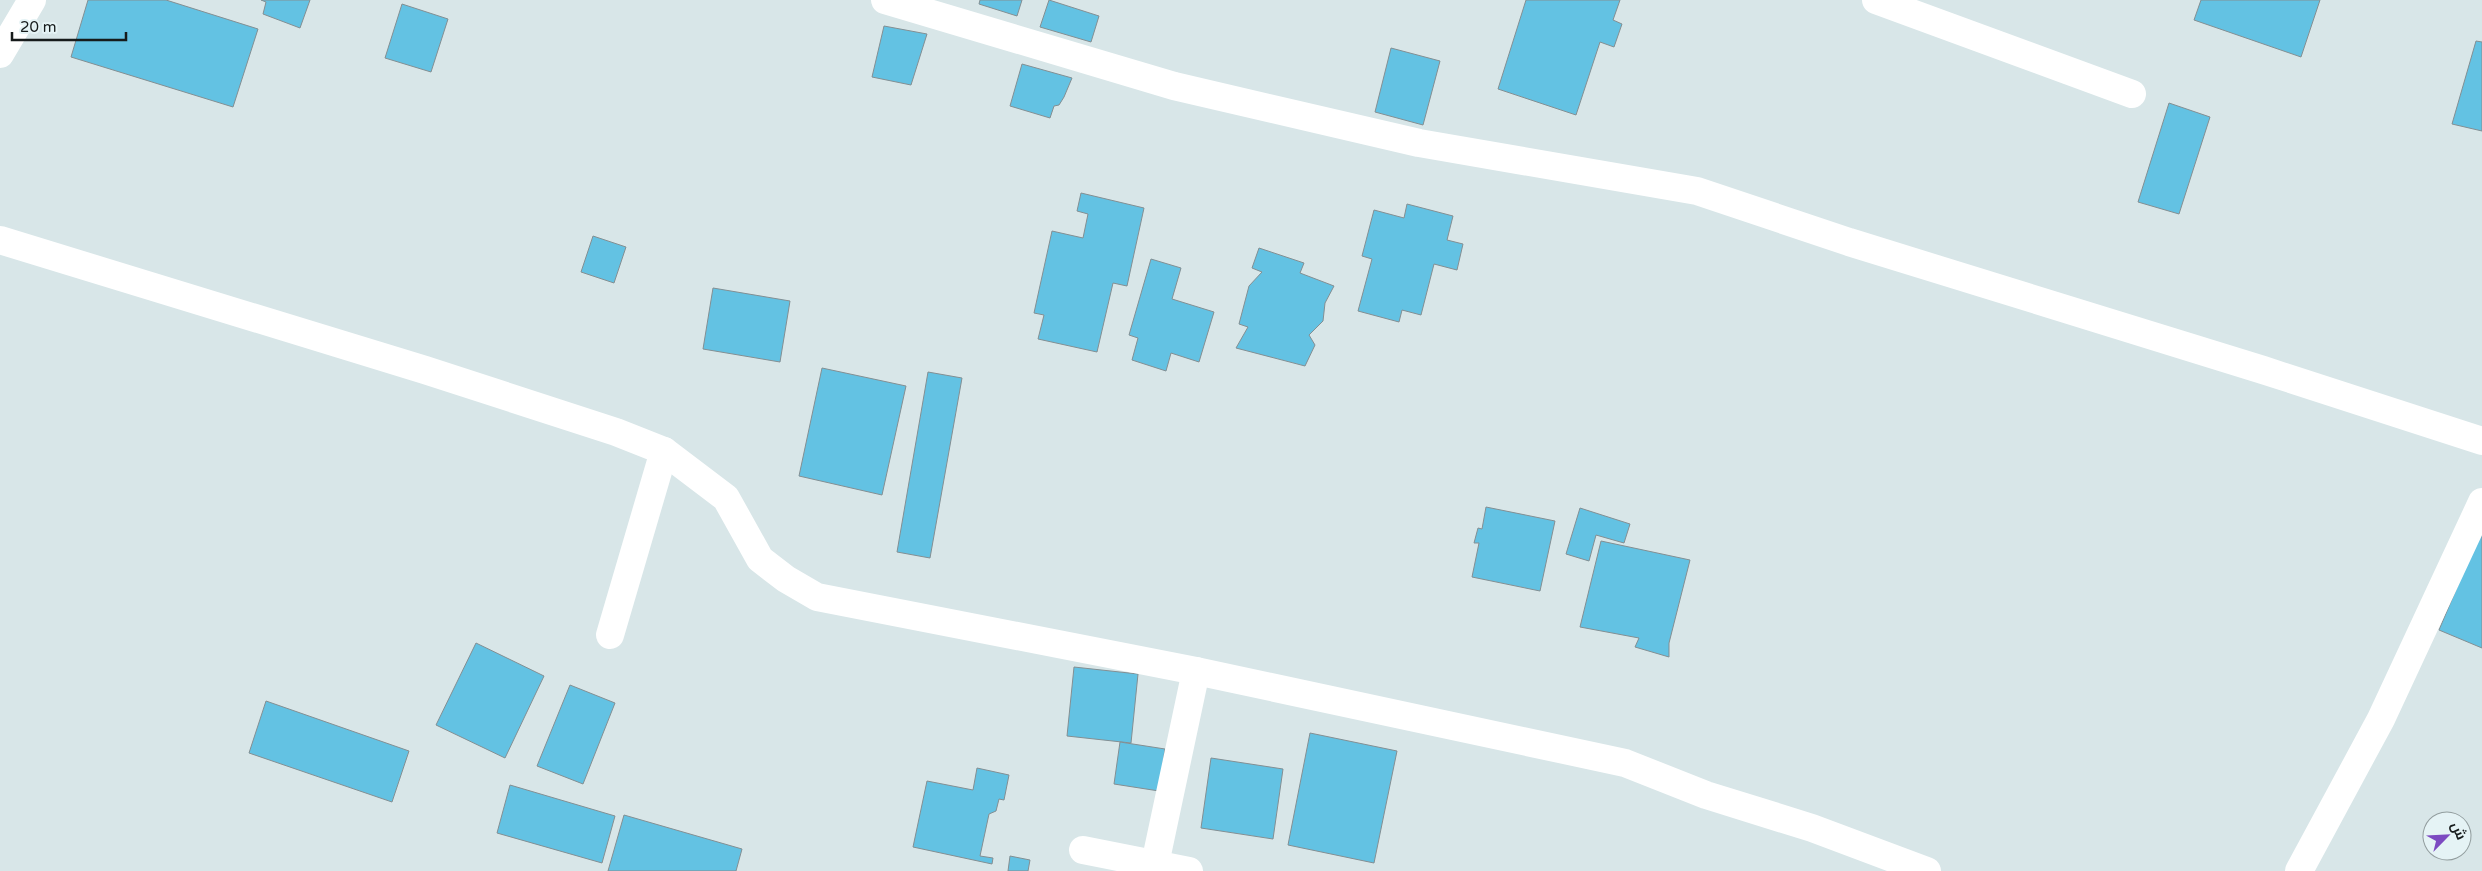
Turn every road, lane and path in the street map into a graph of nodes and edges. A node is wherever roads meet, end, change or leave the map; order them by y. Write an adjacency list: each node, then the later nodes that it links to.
1 (32, 0): 4 (street)
2 (885, 0): 7 (street)
3 (1876, 0): 5 (street)
4 (0, 54)
5 (2132, 94)
6 (0, 240): 8 (street)
7 (2482, 441)
8 (664, 451): 10 (street); 11 (street)
9 (2482, 502): 16 (street)
10 (610, 634)
11 (1196, 671): 13 (street); 15 (street)
12 (1083, 850): 13 (street)
13 (1155, 864): 14 (street)
14 (1189, 871)
15 (1928, 871)
16 (2299, 871)

